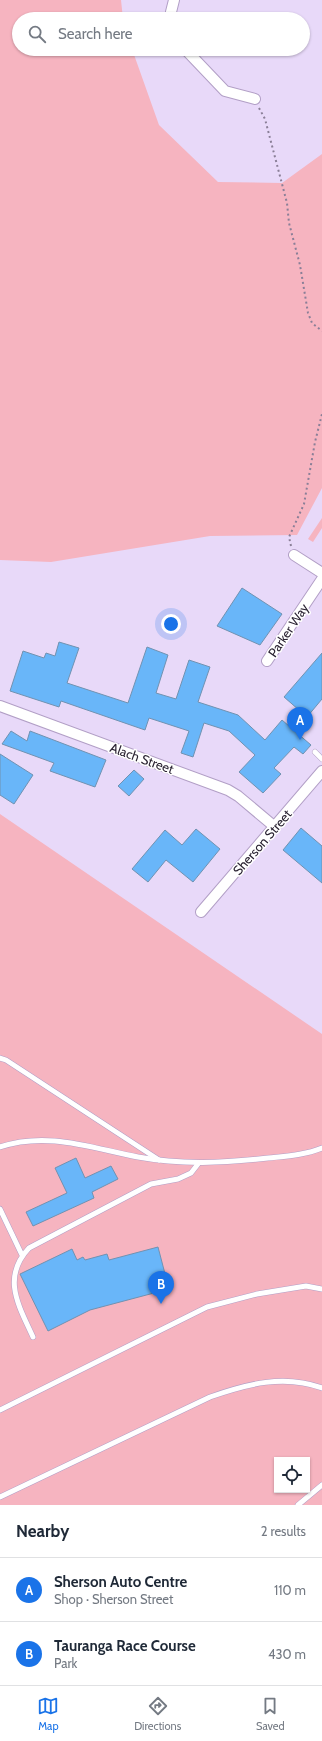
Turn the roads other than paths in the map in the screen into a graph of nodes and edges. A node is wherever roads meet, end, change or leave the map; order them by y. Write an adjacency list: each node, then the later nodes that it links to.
1 (174, 0): 2 (street)
2 (171, 12)
3 (192, 56): 4 (street)
4 (255, 99)
5 (294, 555): 6 (street)
6 (322, 573)
7 (322, 579): 8 (street, Parker Way)
8 (267, 661)
9 (0, 706): 13 (street, Alach Street)
10 (315, 752): 11 (lane)
11 (322, 759)
12 (322, 771): 13 (street, Sherson Street)
13 (275, 828): 14 (street, Sherson Street)
14 (201, 912)
15 (0, 1058): 18 (lane)
16 (0, 1147): 18 (lane)
17 (322, 1148): 19 (lane)
18 (161, 1161): 19 (lane)
19 (198, 1164): 21 (lane)
20 (0, 1209): 21 (lane)
21 (22, 1255): 23 (lane)
22 (322, 1289): 25 (lane)
23 (33, 1337)
24 (322, 1388): 27 (lane)
25 (0, 1410)
26 (322, 1485): 28 (lane)
27 (0, 1497)
28 (298, 1505)

